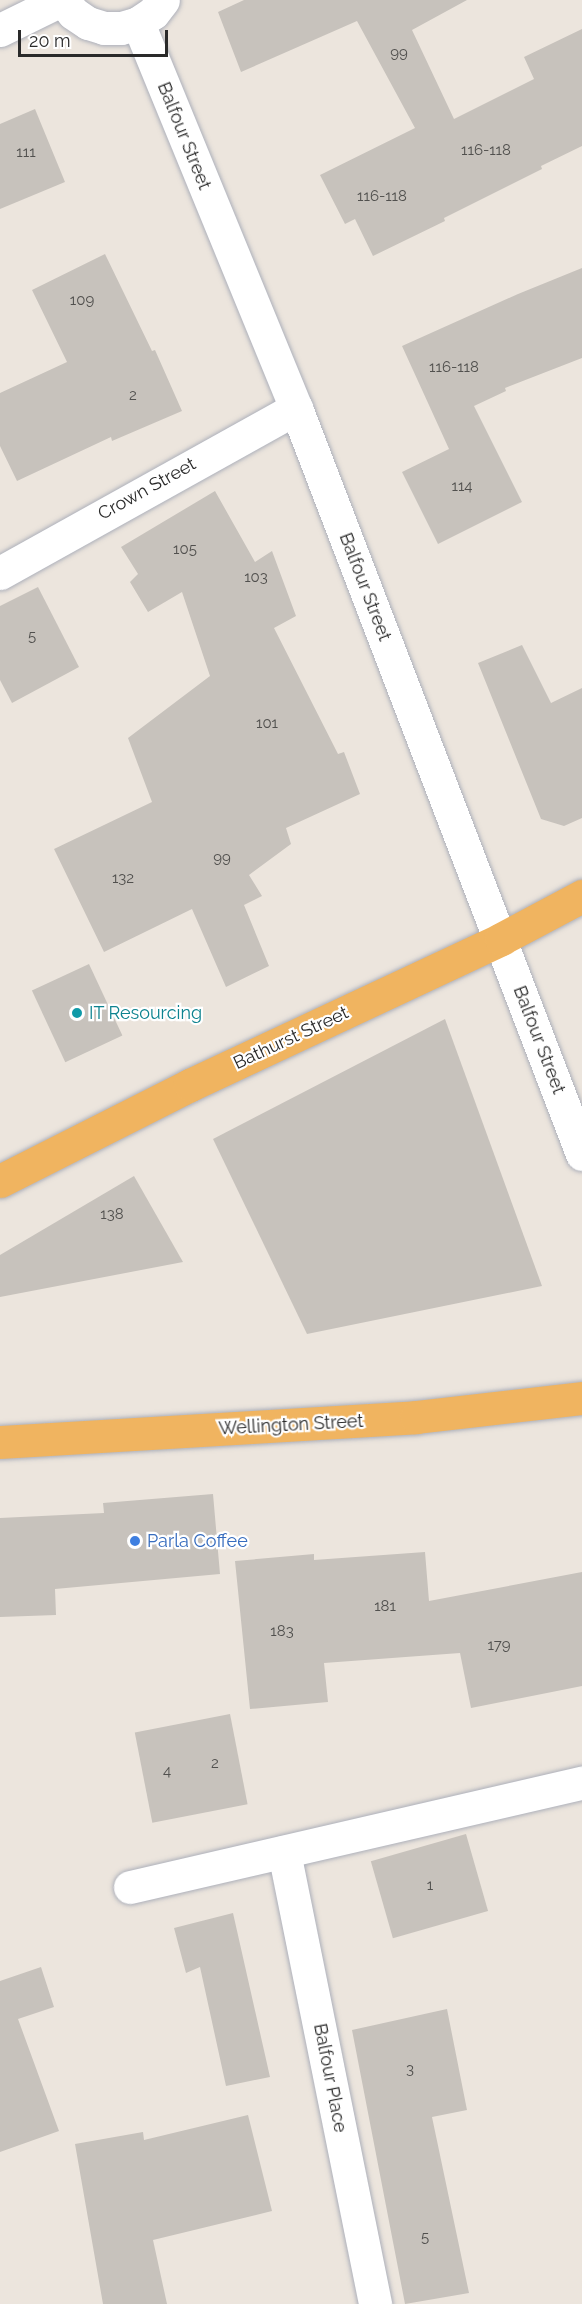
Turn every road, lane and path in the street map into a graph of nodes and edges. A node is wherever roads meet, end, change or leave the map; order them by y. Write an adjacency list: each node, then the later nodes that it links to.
1 (62, 0): 3 (street); 4 (street)
2 (163, 0): 3 (street)
3 (138, 23): 5 (street, Balfour Street)
4 (0, 30)
5 (296, 408): 6 (street, Crown Street); 8 (street, Balfour Street)
6 (0, 573)
7 (582, 896): 8 (highway, Bathurst Street)
8 (501, 939): 9 (street, Balfour Street); 10 (highway, Bathurst Street)
9 (582, 1154)
10 (0, 1181)
11 (582, 1398): 12 (highway, Wellington Street)
12 (0, 1442)
13 (582, 1782): 14 (street)
14 (284, 1852): 15 (street); 16 (street, Balfour Place)
15 (130, 1887)
16 (375, 2304)

